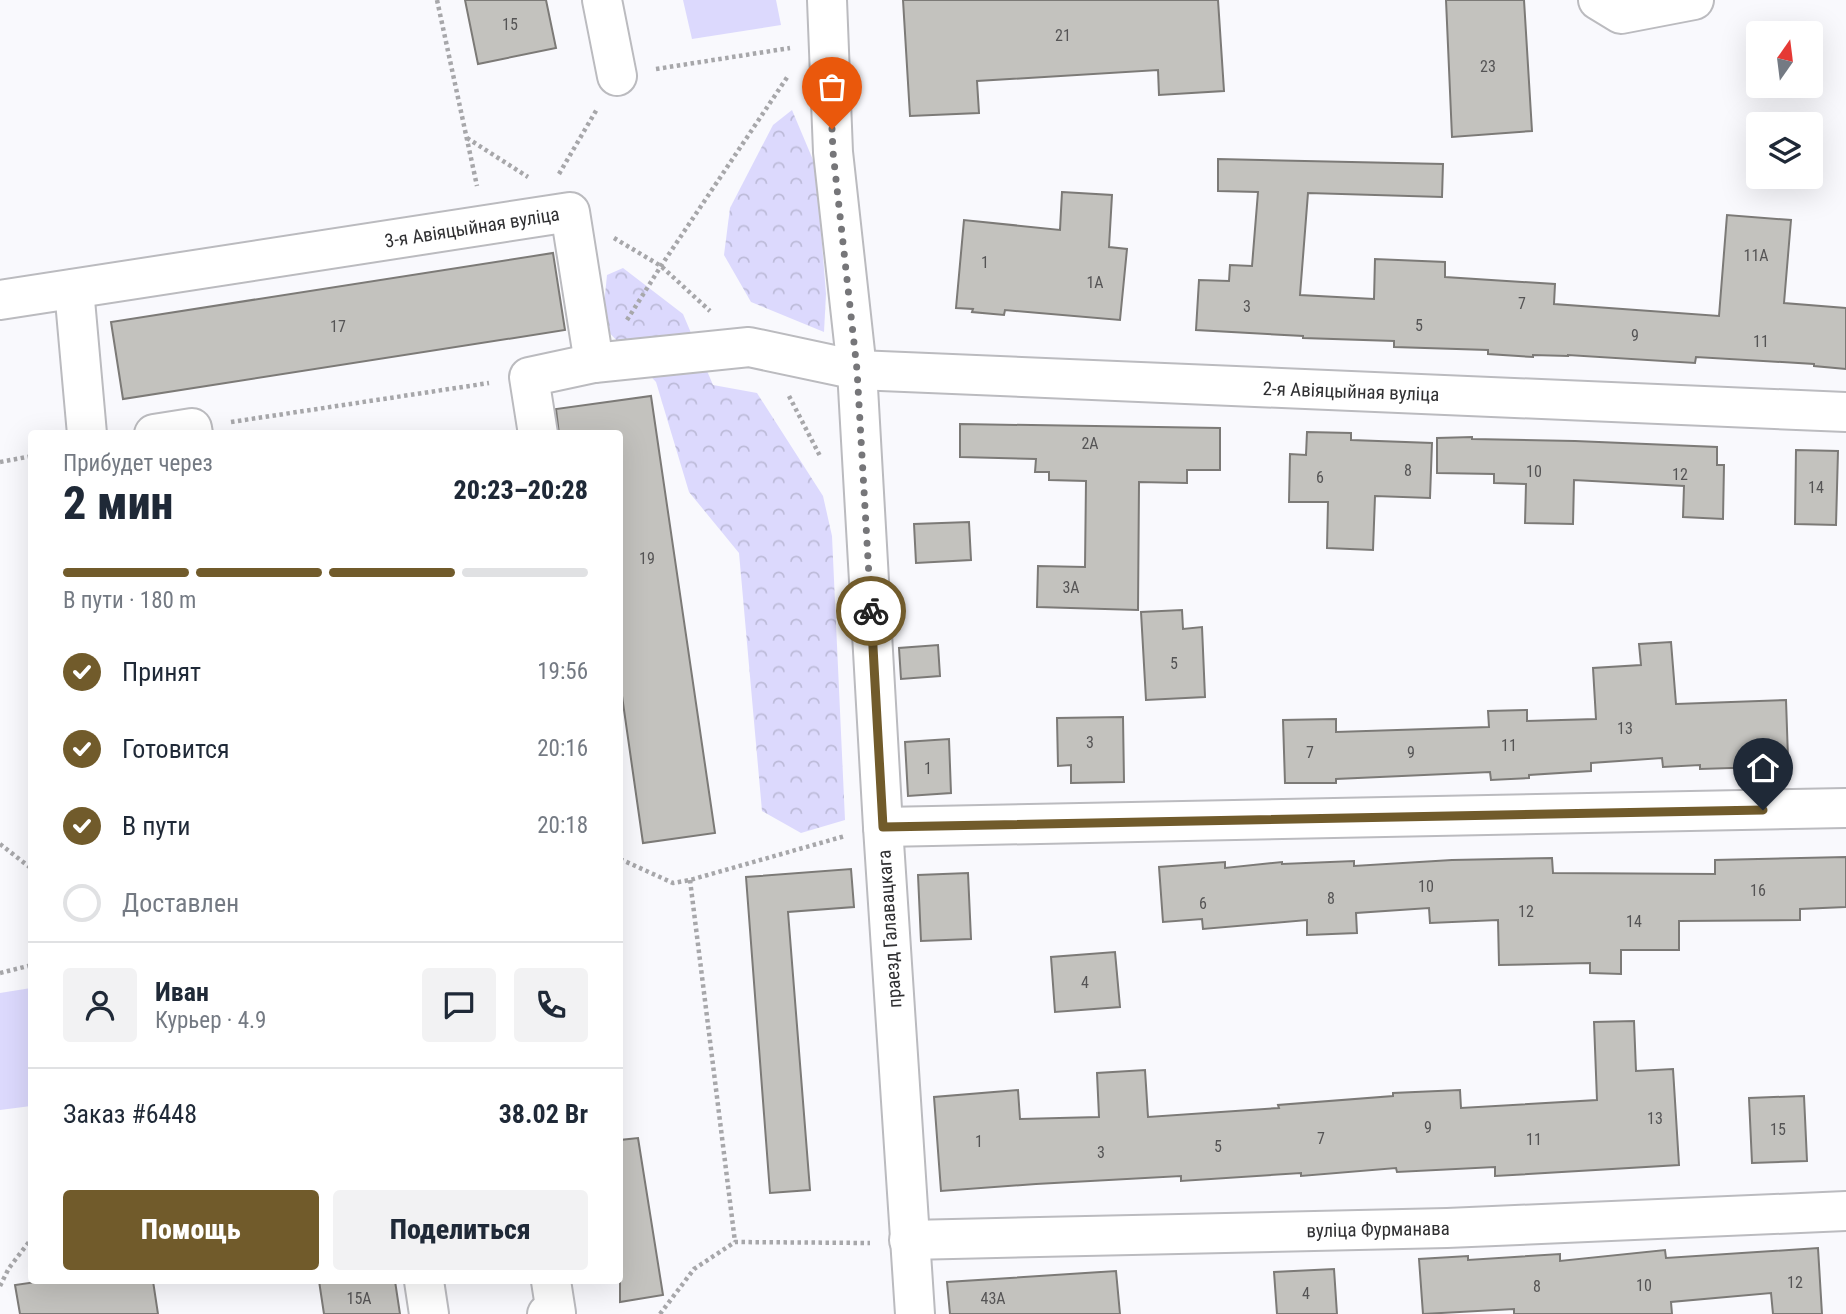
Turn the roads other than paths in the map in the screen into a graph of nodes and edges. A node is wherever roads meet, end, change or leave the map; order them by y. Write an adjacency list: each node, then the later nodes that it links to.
1 (602, 0): 5 (street)
2 (1598, 0): 3 (street)
3 (1694, 0)
4 (827, 18): 9 (street, праезд Галавацкага)
5 (617, 75)
6 (74, 289): 7 (street, 3-я Авіяцыйная вуліца); 8 (street, 3-я Авіяцыйная вуліца); 11 (street)
7 (0, 300)
8 (598, 363): 9 (street); 12 (street)
9 (857, 370): 10 (street, 2-я Авіяцыйная вуліца); 14 (street, праезд Галавацкага)
10 (1846, 412)
11 (87, 430)
12 (537, 430)
13 (1846, 808): 14 (street)
14 (883, 827): 16 (street, праезд Галавацкага)
15 (1846, 1211): 16 (street, вуліца Фурманава)
16 (909, 1240): 21 (street, праезд Галавацкага)
17 (424, 1284): 19 (street)
18 (551, 1284): 20 (street)
19 (429, 1314)
20 (547, 1314)
21 (915, 1314)

